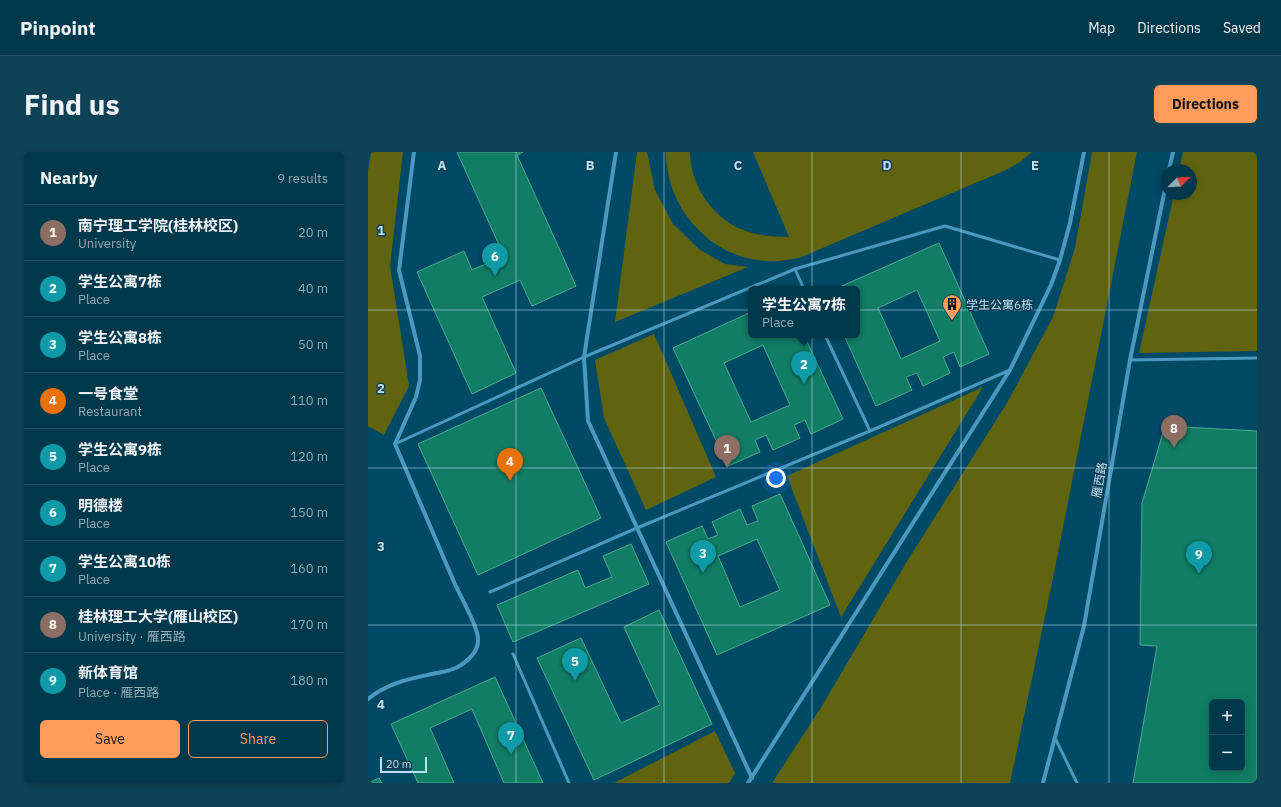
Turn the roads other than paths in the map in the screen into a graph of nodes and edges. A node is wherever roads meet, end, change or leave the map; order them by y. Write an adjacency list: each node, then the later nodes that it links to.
1 (414, 152): 18 (street)
2 (616, 152): 13 (street)
3 (1084, 152): 7 (street)
4 (1172, 152): 5 (street)
5 (1170, 164)
6 (1163, 200): 15 (street, 雁西路)
7 (1060, 260): 8 (lane); 16 (street)
8 (795, 269): 9 (lane); 10 (lane)
9 (754, 286)
10 (803, 286)
11 (748, 289): 13 (lane)
12 (826, 338): 17 (lane)
13 (584, 357): 18 (lane); 19 (street)
14 (1257, 358): 15 (lane)
15 (1130, 360): 23 (street, 雁西路)
16 (1010, 370): 17 (lane); 24 (street)
17 (870, 431): 19 (lane)
18 (395, 444): 22 (street)
19 (637, 528): 20 (lane); 24 (street)
20 (490, 592)
21 (513, 654): 25 (lane)
22 (368, 699)
23 (1055, 736): 27 (street, 雁西路); 28 (lane)
24 (752, 778): 26 (street)
25 (569, 783)
26 (748, 783)
27 (1042, 783)
28 (1077, 783)

